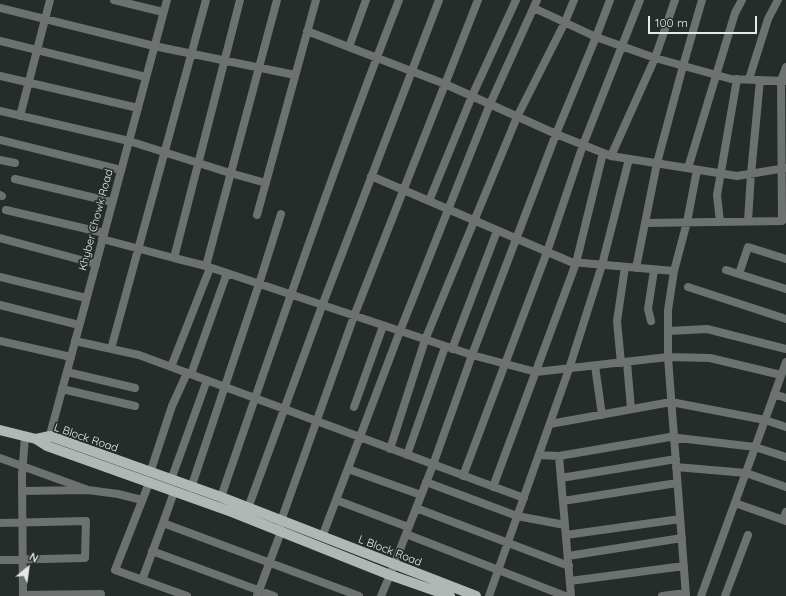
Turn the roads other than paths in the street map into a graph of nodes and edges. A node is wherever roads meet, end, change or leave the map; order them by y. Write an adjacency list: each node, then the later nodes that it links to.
1 (50, 0): 24 (street)
2 (114, 0): 23 (street)
3 (167, 0): 23 (street, Khyber Chowk Road)
4 (206, 0): 33 (street)
5 (240, 0): 36 (street)
6 (277, 0): 39 (street)
7 (316, 0): 26 (street)
8 (366, 0): 31 (street)
9 (398, 0): 34 (street)
10 (440, 0): 40 (street)
11 (478, 0): 50 (street)
12 (516, 0): 51 (street)
13 (537, 0): 22 (street)
14 (574, 0): 25 (street)
15 (610, 0): 27 (street)
16 (640, 0): 30 (street)
17 (675, 0): 35 (street)
18 (702, 0): 37 (street)
19 (742, 0): 41 (street)
20 (778, 0): 46 (street)
21 (0, 8): 24 (street)
22 (534, 8): 25 (street); 52 (street)
23 (163, 12): 29 (street, Khyber Chowk Road)
24 (45, 19): 29 (street); 32 (street)
25 (565, 22): 27 (street); 56 (street)
26 (307, 31): 31 (street); 43 (street)
27 (596, 37): 30 (street); 57 (street)
28 (0, 41): 32 (street)
29 (154, 46): 33 (street); 44 (street, Khyber Chowk Road)
30 (623, 46): 35 (street); 60 (street)
31 (349, 47): 34 (street)
32 (37, 50): 44 (street); 49 (street)
33 (191, 53): 36 (street); 62 (street)
34 (376, 58): 40 (street); 114 (street)
35 (655, 58): 37 (street); 63 (street)
36 (224, 61): 39 (street); 67 (street)
37 (683, 66): 41 (street); 68 (street)
38 (786, 67): 48 (street)
39 (258, 68): 43 (street); 73 (street)
40 (412, 71): 50 (street); 76 (street)
41 (716, 74): 45 (street); 69 (street)
42 (0, 76): 49 (street)
43 (295, 76): 78 (street)
44 (146, 77): 53 (street, Khyber Chowk Road)
45 (737, 79): 46 (street); 74 (street)
46 (749, 79): 47 (street)
47 (760, 80): 48 (street); 75 (street)
48 (783, 81): 70 (street)
49 (28, 83): 53 (street); 55 (street)
50 (445, 84): 51 (street); 79 (street)
51 (472, 96): 52 (street); 80 (street)
52 (490, 104): 56 (street); 83 (street)
53 (138, 108): 59 (street, Khyber Chowk Road)
54 (0, 111): 55 (street)
55 (20, 116): 59 (street)
56 (517, 117): 57 (street); 86 (street)
57 (556, 134): 60 (street); 94 (street)
58 (0, 140): 71 (street)
59 (129, 141): 62 (street); 71 (street, Khyber Chowk Road)
60 (584, 145): 61 (street); 96 (street)
61 (603, 152): 63 (street); 99 (street)
62 (164, 153): 67 (street); 95 (street)
63 (611, 156): 64 (street)
64 (629, 159): 68 (street); 101 (street)
65 (0, 160): 66 (street)
66 (15, 163)
67 (198, 163): 73 (street); 97 (street)
68 (657, 163): 69 (street); 90 (street)
69 (688, 168): 72 (street)
70 (783, 168): 75 (street); 87 (street)
71 (121, 170): 81 (street, Khyber Chowk Road)
72 (697, 170): 74 (street); 88 (street)
73 (230, 173): 78 (street); 102 (street)
74 (722, 174): 75 (street); 89 (street)
75 (751, 174): 87 (street)
76 (372, 176): 79 (street); 117 (street)
77 (15, 179): 81 (street)
78 (266, 183): 85 (street)
79 (403, 190): 80 (street); 118 (street)
80 (429, 201): 83 (street)
81 (112, 202): 92 (street, Khyber Chowk Road)
82 (6, 210): 92 (street)
83 (449, 210): 86 (street); 123 (street)
84 (281, 214): 111 (street)
85 (257, 215)
86 (474, 221): 91 (street); 126 (street)
87 (748, 221): 89 (street)
88 (687, 222): 89 (street); 90 (street); 107 (street)
89 (720, 222)
90 (645, 223): 104 (street)
91 (497, 231): 94 (street); 128 (street)
92 (103, 236): 95 (street); 100 (street, Khyber Chowk Road)
93 (0, 238): 100 (street)
94 (516, 239): 96 (street); 131 (street)
95 (138, 248): 97 (street); 129 (street)
96 (547, 252): 99 (street); 135 (street)
97 (174, 258): 102 (street)
98 (786, 260): 109 (street)
99 (576, 263): 101 (street); 141 (street)
100 (96, 264): 115 (street, Khyber Chowk Road)
101 (602, 265): 103 (street); 139 (street)
102 (208, 267): 108 (street); 137 (street)
103 (625, 267): 104 (street); 134 (street)
104 (636, 268): 105 (street)
105 (654, 270): 107 (street); 120 (street)
106 (726, 270): 109 (street)
107 (674, 271): 124 (street)
108 (226, 273): 111 (street); 142 (street)
109 (739, 274): 113 (street)
110 (0, 277): 115 (street)
111 (259, 284): 114 (street); 144 (street)
112 (688, 287): 119 (street)
113 (786, 289)
114 (291, 295): 117 (street); 148 (street)
115 (86, 298): 121 (street, Khyber Chowk Road)
116 (0, 305): 121 (street)
117 (322, 306): 118 (street); 153 (street)
118 (354, 316): 122 (street); 157 (street)
119 (786, 319)
120 (652, 322)
121 (79, 325): 127 (street, Khyber Chowk Road)
122 (383, 326): 123 (street); 152 (street)
123 (400, 331): 126 (street); 163 (street)
124 (668, 331): 130 (street); 133 (street)
125 (0, 340): 132 (street)
126 (425, 340): 128 (street); 168 (street)
127 (75, 341): 129 (street); 132 (street, Khyber Chowk Road)
128 (449, 348): 131 (street); 169 (street)
129 (110, 349): 137 (street)
130 (786, 349)
131 (472, 355): 135 (street); 175 (street)
132 (71, 357): 140 (street, Khyber Chowk Road)
133 (668, 357): 134 (street); 138 (street); 150 (street)
134 (624, 362): 136 (street); 154 (street)
135 (505, 365): 141 (street); 179 (street)
136 (595, 366): 139 (street); 155 (street)
137 (171, 367): 142 (street)
138 (784, 368): 147 (street)
139 (569, 369): 141 (street); 158 (street)
140 (67, 372): 145 (street); 146 (street, Khyber Chowk Road)
141 (536, 372): 185 (street)
142 (189, 373): 143 (street); 180 (street)
143 (207, 380): 144 (street); 182 (street)
144 (225, 387): 148 (street); 187 (street)
145 (135, 388)
146 (62, 389): 151 (street); 161 (street, Khyber Chowk Road)
147 (774, 394): 149 (street); 156 (street)
148 (255, 398): 153 (street); 192 (street)
149 (786, 398)
150 (671, 402): 154 (street); 156 (street); 164 (street)
151 (134, 406)
152 (354, 407)
153 (284, 409): 157 (street); 198 (street)
154 (631, 410): 155 (street)
155 (602, 415): 158 (street)
156 (765, 420): 159 (street); 167 (street)
157 (318, 421): 163 (street); 207 (street)
158 (550, 424): 170 (street)
159 (786, 427)
160 (0, 430): 162 (main road)
161 (50, 436): 165 (main road, L Block Road); 166 (street, Khyber Chowk Road); 180 (main road, L Block Road)
162 (26, 437): 165 (main road); 176 (street)
163 (360, 438): 168 (street); 177 (street)
164 (674, 438): 167 (street); 171 (street); 174 (street)
165 (36, 439): 166 (main road, L Block Road)
166 (47, 446): 180 (main road, L Block Road)
167 (755, 447): 172 (street); 178 (street)
168 (390, 449): 169 (street)
169 (407, 455): 175 (street)
170 (539, 455): 171 (street); 193 (street)
171 (559, 456): 181 (street)
172 (786, 457)
173 (0, 458): 176 (street)
174 (676, 463): 178 (street); 181 (street); 184 (street)
175 (433, 465): 179 (street); 183 (street)
176 (23, 467): 188 (street); 189 (street)
177 (348, 469): 191 (street); 195 (street)
178 (746, 473): 186 (street); 197 (street)
179 (463, 476): 185 (street)
180 (150, 478): 182 (main road, L Block Road); 190 (main road, L Block Road); 194 (street)
181 (561, 478): 196 (street)
182 (171, 480): 187 (main road, L Block Road)
183 (426, 482): 191 (street); 200 (street)
184 (678, 484): 196 (street); 202 (street)
185 (493, 487): 193 (street)
186 (786, 487)
187 (191, 488): 192 (main road, L Block Road)
188 (88, 490): 189 (street); 194 (street)
189 (22, 491): 203 (street)
190 (174, 492): 205 (street); 207 (main road, L Block Road)
191 (421, 495): 199 (street)
192 (221, 497): 198 (main road, L Block Road)
193 (524, 498): 200 (street)
194 (142, 500): 224 (street)
195 (336, 500): 208 (street); 211 (street)
196 (563, 501): 206 (street)
197 (735, 503): 201 (street); 240 (street)
198 (248, 508): 207 (main road, L Block Road)
199 (416, 508): 208 (street); 213 (street)
200 (517, 516): 206 (street); 213 (street)
201 (785, 517)
202 (680, 519): 209 (street); 212 (street)
203 (22, 522): 204 (street); 216 (street); 216 (street)
204 (0, 523)
205 (163, 523): 214 (street); 218 (street)
206 (565, 525): 209 (street)
207 (281, 526): 211 (main road, L Block Road); 218 (street); 223 (main road, L Block Road)
208 (407, 531): 219 (street); 222 (street)
209 (566, 535): 215 (street)
210 (748, 535): 241 (street)
211 (322, 537): 219 (main road, L Block Road)
212 (682, 538): 215 (street); 221 (street)
213 (508, 543): 220 (street); 222 (street)
214 (152, 551): 224 (street); 226 (street)
215 (568, 556): 220 (street)
216 (23, 559): 217 (street); 229 (street)
217 (0, 560)
218 (270, 562): 226 (street); 232 (street)
219 (393, 565): 223 (street); 235 (main road, L Block Road)
220 (569, 566): 225 (street)
221 (684, 566): 225 (street); 228 (street)
222 (499, 570): 236 (street); 237 (street)
223 (390, 575): 233 (street); 234 (main road, L Block Road)
224 (142, 580): 230 (street)
225 (570, 581): 238 (street)
226 (258, 593): 231 (street)
227 (101, 594): 229 (street)
228 (686, 594): 239 (street)
229 (23, 596)
230 (187, 596)
231 (274, 596)
232 (359, 596)
233 (381, 596)
234 (450, 596)
235 (476, 596)
236 (490, 596)
237 (565, 596)
238 (572, 596)
239 (662, 596)
240 (701, 596)
241 (725, 596)

